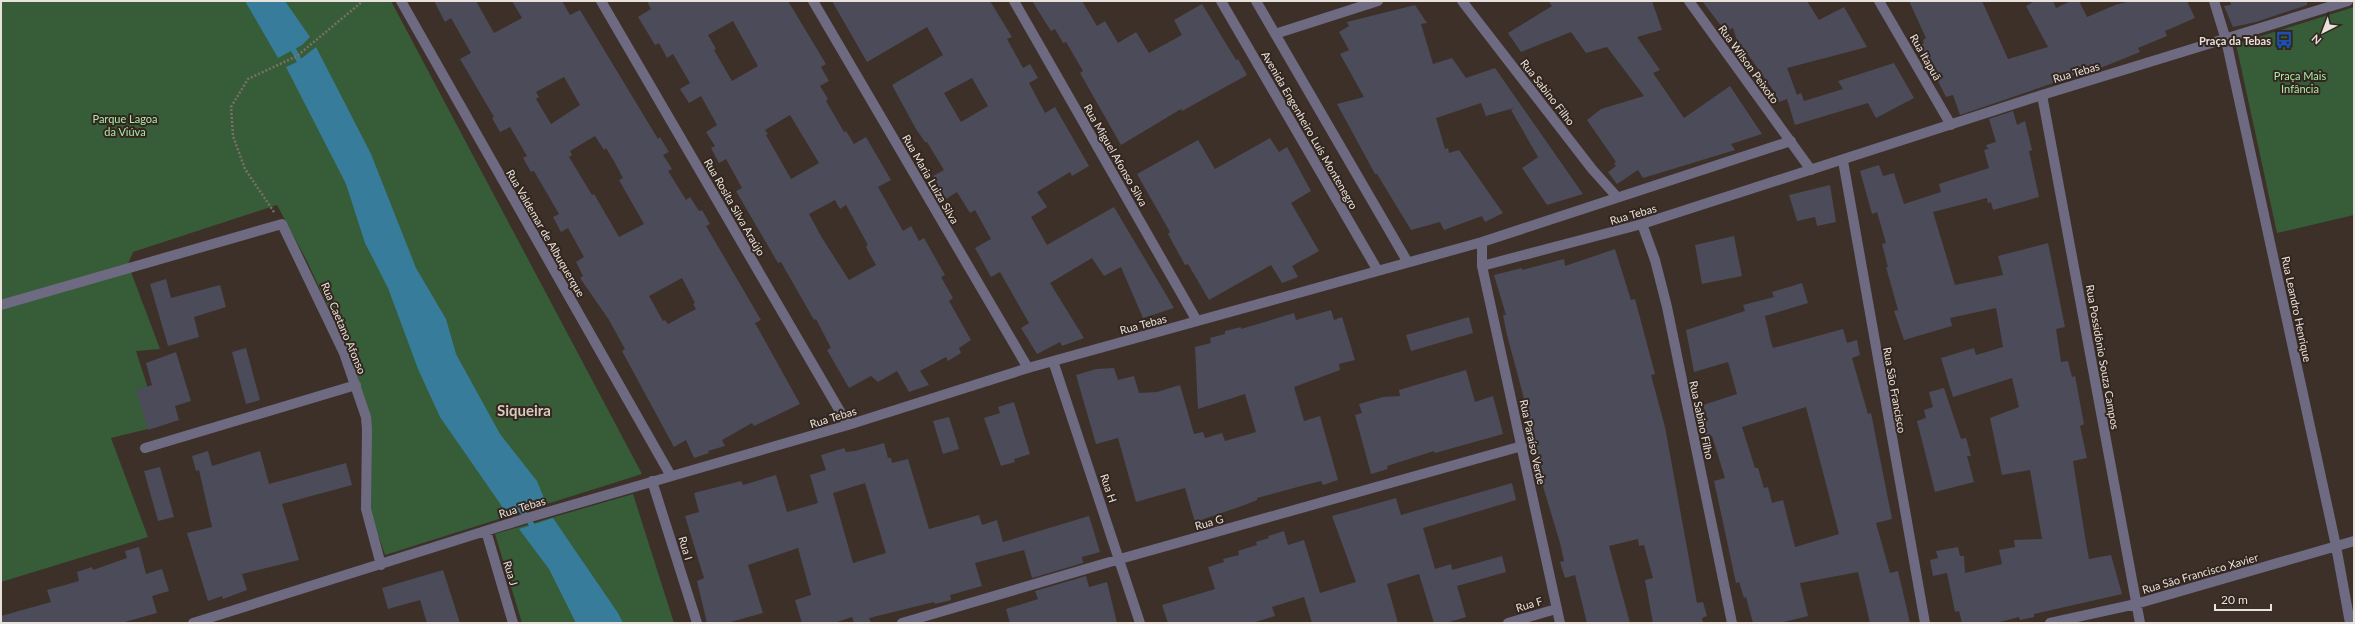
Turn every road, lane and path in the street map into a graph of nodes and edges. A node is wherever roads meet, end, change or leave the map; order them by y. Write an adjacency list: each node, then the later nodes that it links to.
1 (363, 1): 22 (path)
2 (401, 1): 36 (street, Rua Valdemar de Albuquerque)
3 (601, 1): 33 (street, Rua Rosita Silva Araújo)
4 (813, 1): 31 (street, Rua Maria Luiza Silva)
5 (1014, 1): 29 (street, Rua Miguel Afonso Silva)
6 (1221, 1): 27 (street, Avenida Engenheiro Luís Montenegro)
7 (1256, 1): 14 (street, Avenida Engenheiro Luís Montenegro)
8 (1378, 1): 14 (street)
9 (1462, 1): 21 (street, Rua Sabino Filho)
10 (1688, 1): 18 (street, Rua Wilson Peixoto)
11 (1879, 1): 17 (street, Rua Itapuã)
12 (2214, 1): 15 (street, Rua Leandro Henrique)
13 (2348, 1): 15 (street, Rua Tebas)
14 (1275, 34): 25 (street, Avenida Engenheiro Luís Montenegro)
15 (2226, 40): 16 (street, Rua Tebas); 40 (street, Rua Leandro Henrique)
16 (2042, 95): 17 (street, Rua Tebas); 43 (street, Rua Possidônio Souza Campos)
17 (1951, 125): 19 (street, Rua Tebas)
18 (1791, 141): 20 (street); 21 (street, Rua Tebas)
19 (1843, 160): 20 (street, Rua Tebas); 53 (street, Rua São Francisco)
20 (1811, 170): 23 (street, Rua Tebas)
21 (1617, 197): 24 (street, Rua Tebas)
22 (282, 224): 28 (street); 32 (street, Rua Caetano Afonso)
23 (1642, 224): 26 (street, Rua Tebas); 52 (street, Rua Sabino Filho)
24 (1482, 242): 25 (street, Rua Tebas); 26 (street)
25 (1407, 262): 27 (street, Rua Tebas)
26 (1482, 266): 34 (street, Rua Paraíso Verde)
27 (1378, 271): 29 (street, Rua Tebas)
28 (1, 305)
29 (1197, 321): 30 (street, Rua Tebas)
30 (1053, 361): 31 (street, Rua Tebas); 41 (street, Rua H)
31 (1028, 368): 33 (street, Rua Tebas)
32 (356, 385): 35 (street); 42 (street, Rua Caetano Afonso)
33 (848, 425): 36 (street, Rua Tebas)
34 (1522, 446): 41 (street, Rua G); 44 (street, Rua Paraíso Verde)
35 (145, 448)
36 (671, 476): 37 (street, Rua Tebas)
37 (652, 481): 38 (street, Rua Tebas); 47 (street, Rua I)
38 (486, 530): 42 (street, Rua Tebas); 46 (street, Rua J)
39 (2354, 540): 40 (street, Rua São Francisco Xavier)
40 (2336, 546): 43 (street, Rua São Francisco Xavier); 56 (street, Rua Leandro Henrique)
41 (1120, 559): 48 (street, Rua G); 49 (street, Rua H)
42 (381, 565): 45 (street, Rua Tebas)
43 (2136, 604): 54 (street, Rua São Francisco Xavier); 55 (street, Rua Possidônio Souza Campos)
44 (1556, 609): 50 (street, Rua F); 51 (street, Rua Paraíso Verde)
45 (193, 623)
46 (513, 623)
47 (697, 623)
48 (902, 623)
49 (1140, 623)
50 (1508, 623)
51 (1560, 623)
52 (1732, 623)
53 (1925, 623)
54 (2050, 623)
55 (2140, 623)
56 (2350, 623)

